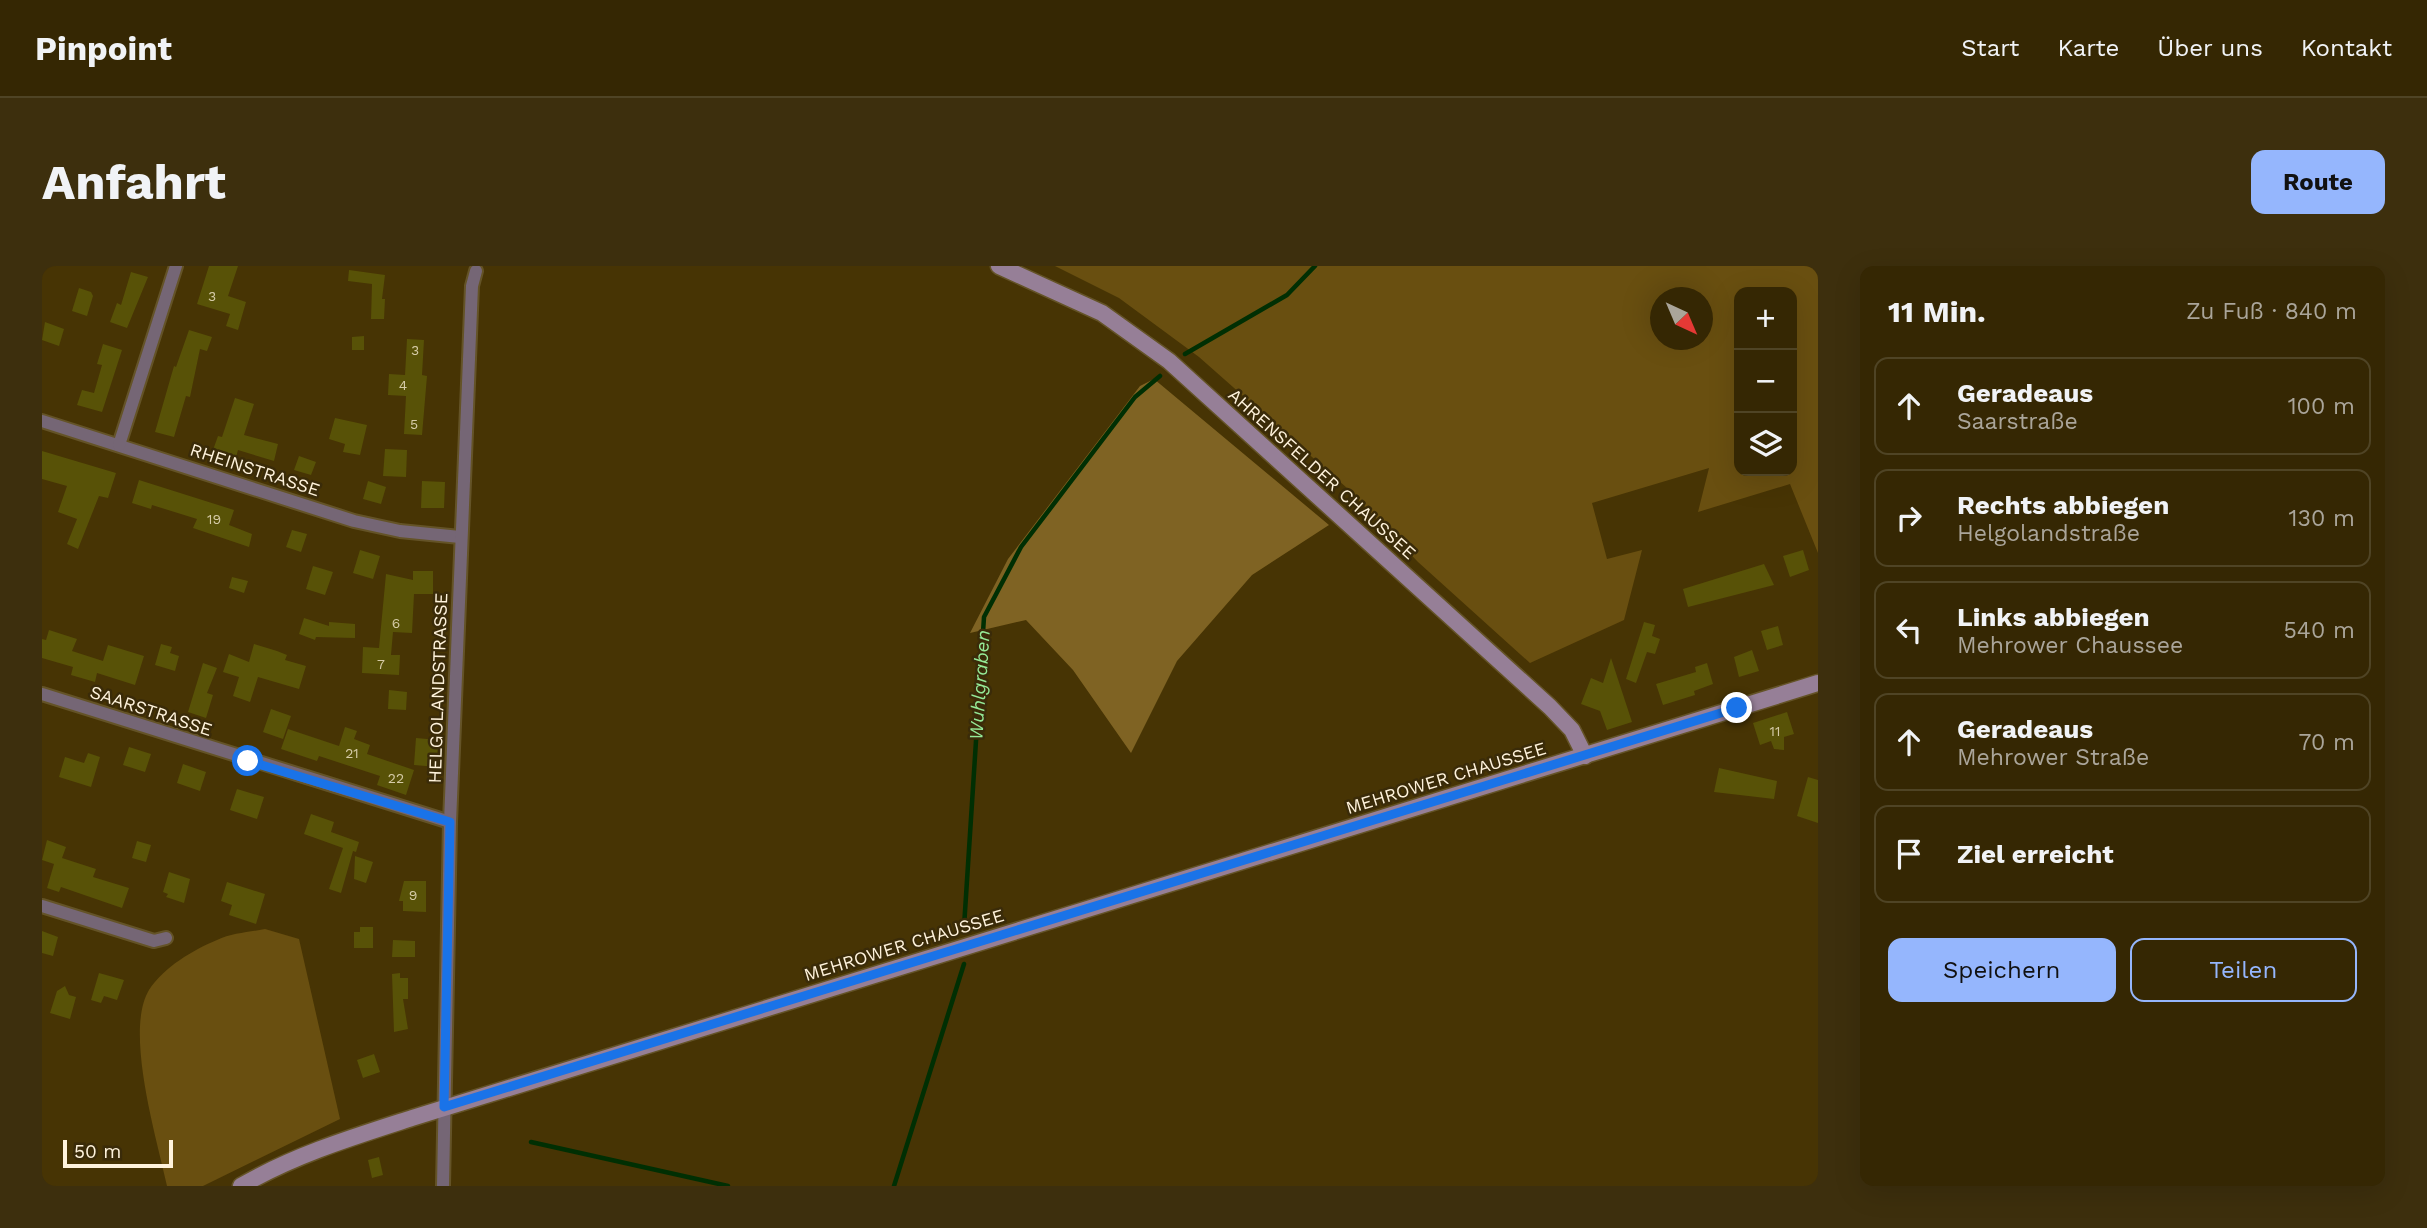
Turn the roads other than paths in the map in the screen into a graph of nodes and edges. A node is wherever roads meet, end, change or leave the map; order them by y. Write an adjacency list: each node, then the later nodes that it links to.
1 (176, 266): 5 (street)
2 (999, 266): 9 (main road, AHRENSFELDER CHAUSSEE)
3 (476, 271): 6 (street, HELGOLANDSTRASSE)
4 (42, 421): 5 (street, RHEINSTRASSE)
5 (119, 445): 6 (street, RHEINSTRASSE)
6 (460, 537): 10 (street, HELGOLANDSTRASSE)
7 (1818, 683): 9 (main road, MEHROWER CHAUSSEE)
8 (42, 694): 10 (street, SAARSTRASSE)
9 (1585, 755): 13 (main road, MEHROWER CHAUSSEE)
10 (450, 822): 13 (street, HELGOLANDSTRASSE)
11 (42, 906): 12 (street)
12 (166, 938)
13 (444, 1107): 14 (main road, MEHROWER CHAUSSEE); 15 (street, HELGOLANDSTRASSE)
14 (241, 1186)
15 (443, 1186)

